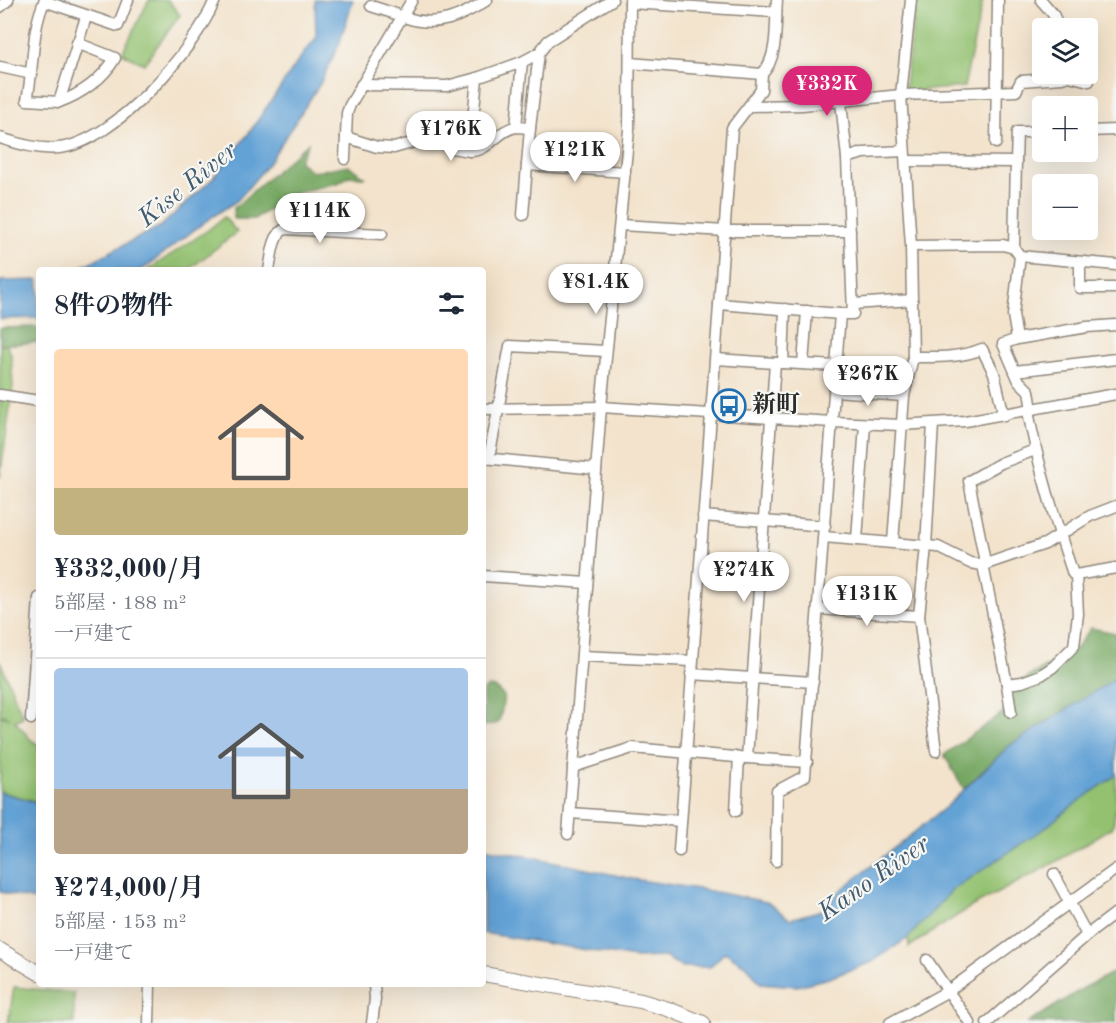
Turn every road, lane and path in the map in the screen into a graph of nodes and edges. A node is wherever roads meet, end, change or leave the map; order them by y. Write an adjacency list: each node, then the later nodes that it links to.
1 (8, 0): 14 (street)
2 (128, 0): 16 (street)
3 (215, 0): 39 (street)
4 (412, 0): 27 (street)
5 (487, 0): 13 (street)
6 (612, 0): 19 (street)
7 (777, 0): 15 (street)
8 (911, 0): 29 (street)
9 (998, 0): 28 (street)
10 (1041, 0): 17 (street)
11 (44, 1): 16 (street); 23 (street)
12 (630, 2): 15 (street); 21 (street)
13 (370, 6)
14 (0, 7)
15 (776, 12): 24 (street)
16 (86, 16): 18 (street)
17 (1055, 18)
18 (77, 43): 30 (street); 30 (street)
19 (539, 53): 20 (street); 34 (street)
20 (522, 62): 25 (street); 33 (street)
21 (630, 63): 24 (street); 47 (street)
22 (0, 67): 23 (street)
23 (32, 74): 30 (street)
24 (762, 74): 32 (street)
25 (477, 78): 27 (street); 41 (street)
26 (1032, 80): 28 (street)
27 (361, 85): 38 (street)
28 (996, 92): 29 (street); 40 (street)
29 (901, 96): 31 (street); 42 (street)
30 (59, 102)
31 (842, 102): 32 (street); 43 (street)
32 (750, 106): 50 (street)
33 (516, 127): 34 (street); 41 (street)
34 (530, 128): 46 (street)
35 (1116, 130): 36 (street)
36 (1098, 131)
37 (1032, 132): 45 (street)
38 (346, 137): 41 (street); 44 (street)
39 (0, 138)
40 (996, 143)
41 (470, 151)
42 (905, 156): 43 (street); 45 (street); 53 (street)
43 (847, 158): 51 (street)
44 (345, 159)
45 (1016, 162): 54 (street)
46 (527, 165): 47 (street); 48 (street)
47 (625, 172): 49 (street)
48 (524, 215)
49 (620, 225): 50 (street); 67 (street)
50 (726, 231): 51 (street); 60 (street)
51 (850, 231): 61 (street)
52 (382, 234): 57 (street)
53 (911, 246): 54 (street); 59 (street)
54 (1017, 252): 55 (street); 66 (street)
55 (1080, 262): 56 (street); 58 (street)
56 (1116, 265)
57 (270, 267)
58 (1116, 288)
59 (912, 300): 61 (street); 68 (street)
60 (719, 304): 62 (street); 69 (street)
61 (853, 304): 64 (street)
62 (785, 309): 63 (street); 71 (street)
63 (807, 311): 64 (street); 72 (street)
64 (840, 314): 73 (street)
65 (1116, 325): 66 (street)
66 (1017, 339): 74 (street)
67 (606, 351): 80 (street); 81 (street)
68 (913, 357): 78 (street); 85 (street)
69 (716, 359): 71 (street); 84 (street)
70 (1116, 359): 74 (street)
71 (779, 363): 72 (street); 86 (street)
72 (803, 364): 73 (street)
73 (836, 366): 75 (street)
74 (1015, 372): 83 (street)
75 (835, 391): 78 (street); 87 (street)
76 (1116, 394): 83 (street)
77 (2, 396): 79 (street)
78 (904, 396): 90 (street)
79 (36, 401)
80 (601, 407): 81 (street); 84 (street); 93 (street)
81 (499, 409): 82 (street); 92 (street)
82 (486, 410)
83 (1030, 410): 85 (street); 91 (street)
84 (712, 416): 86 (street); 95 (street)
85 (1004, 416): 89 (street)
86 (772, 418): 87 (street); 96 (street)
87 (832, 422): 88 (street); 97 (street)
88 (865, 424): 90 (street); 99 (street)
89 (933, 424): 90 (street); 101 (street)
90 (901, 425): 100 (street)
91 (1035, 450): 98 (street); 102 (street)
92 (486, 458): 93 (street)
93 (596, 469): 106 (street)
94 (1116, 506): 98 (street)
95 (703, 516): 96 (street); 111 (street)
96 (764, 520): 97 (street); 113 (street)
97 (824, 531): 99 (street); 107 (street)
98 (1060, 535): 102 (street); 104 (street)
99 (857, 540): 100 (street)
100 (893, 542): 101 (street)
101 (926, 546): 102 (street); 108 (street)
102 (983, 565): 115 (street)
103 (1116, 568): 104 (street)
104 (1076, 575): 115 (street)
105 (486, 576): 106 (street)
106 (587, 583): 109 (street)
107 (818, 609): 108 (street); 114 (street)
108 (919, 616): 118 (street)
109 (582, 656): 111 (street); 122 (street)
110 (36, 661): 117 (street)
111 (692, 661): 112 (street)
112 (691, 674): 113 (street); 119 (street)
113 (753, 678): 114 (street); 120 (street)
114 (813, 682): 121 (street)
115 (1007, 684): 116 (street)
116 (1011, 712)
117 (31, 719)
118 (936, 751)
119 (687, 753): 120 (street); 122 (street); 125 (street)
120 (743, 757): 121 (street); 123 (street)
121 (807, 762): 128 (street)
122 (573, 767): 124 (street)
123 (736, 811)
124 (570, 813): 125 (street); 126 (street)
125 (681, 821): 127 (street)
126 (568, 834)
127 (679, 851)
128 (776, 861)
129 (1116, 870): 131 (street)
130 (1054, 874): 131 (street)
131 (1070, 903): 133 (street); 140 (street)
132 (1116, 914): 133 (street)
133 (1087, 935): 146 (street)
134 (0, 950): 136 (main road)
135 (927, 960): 140 (street)
136 (36, 971)
137 (486, 975): 143 (main road)
138 (150, 987): 141 (street)
139 (374, 987): 142 (street)
140 (948, 991): 144 (street); 145 (street)
141 (149, 1023)
142 (372, 1023)
143 (703, 1023)
144 (890, 1023)
145 (970, 1023)
146 (987, 1023)

